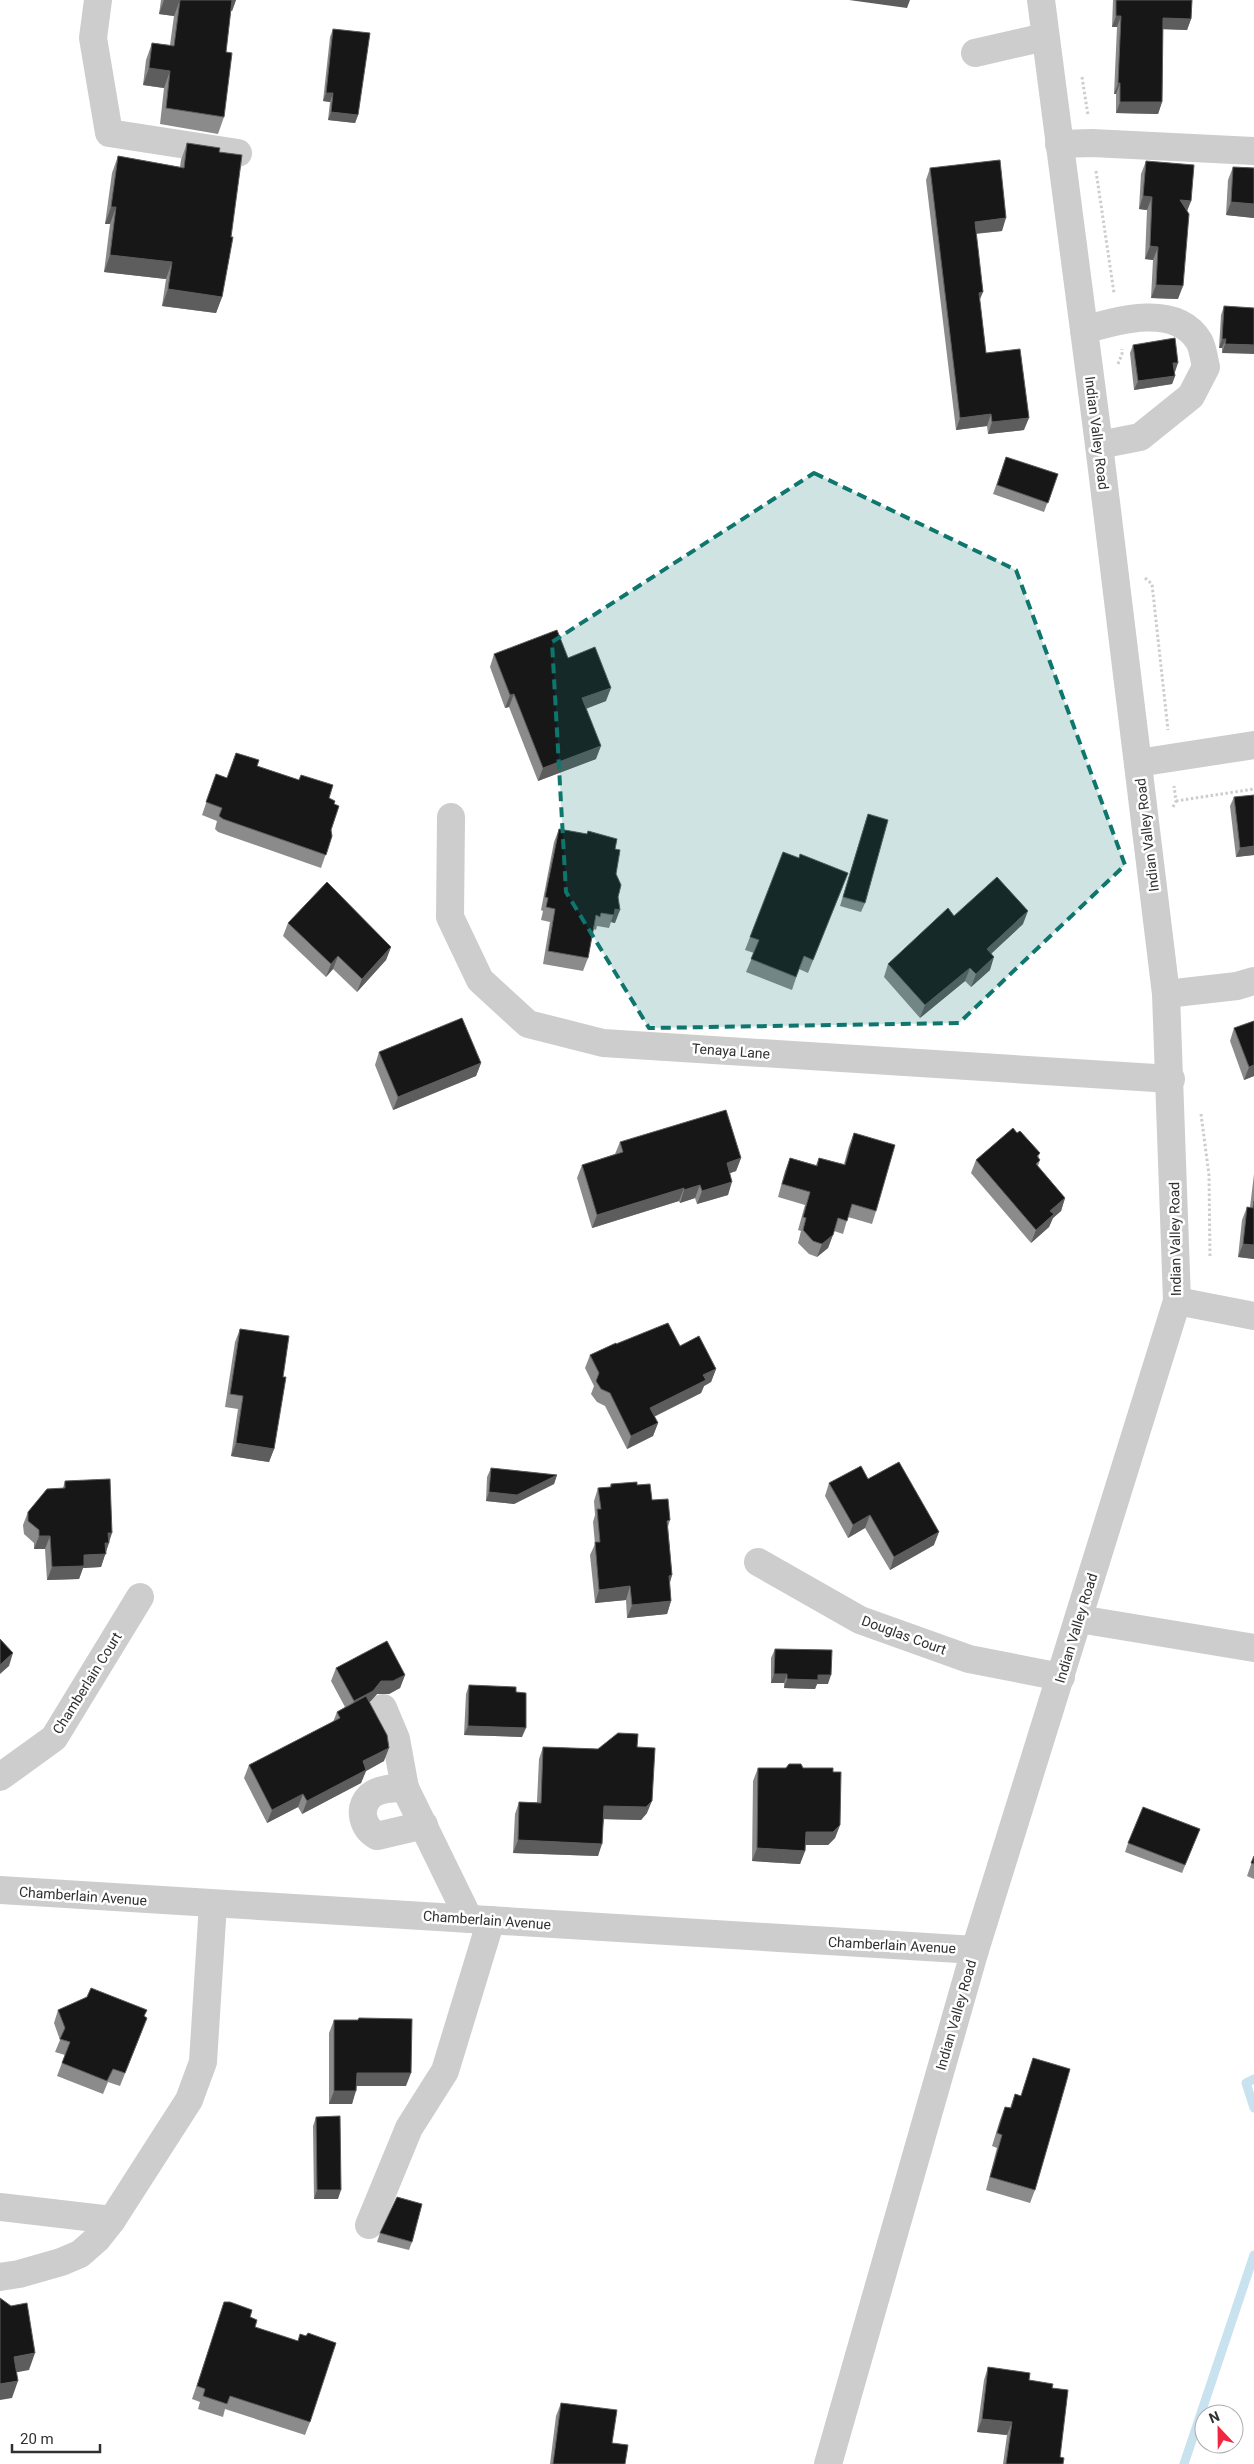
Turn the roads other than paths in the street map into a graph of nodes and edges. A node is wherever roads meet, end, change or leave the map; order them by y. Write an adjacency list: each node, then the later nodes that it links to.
1 (98, 0): 7 (street)
2 (1041, 0): 3 (street, Indian Valley Road)
3 (1045, 37): 4 (street); 5 (street, Indian Valley Road)
4 (975, 53)
5 (1060, 144): 6 (street); 8 (street, Indian Valley Road)
6 (1254, 150)
7 (238, 153)
8 (1084, 330): 9 (street, Indian Valley Road); 9 (street)
9 (1099, 445): 11 (street, Indian Valley Road)
10 (1254, 745): 11 (street)
11 (1138, 763): 14 (street, Indian Valley Road)
12 (451, 817): 15 (street, Tenaya Lane)
13 (1254, 981): 14 (street)
14 (1166, 994): 15 (street, Indian Valley Road)
15 (1171, 1079): 16 (street, Indian Valley Road)
16 (1177, 1301): 17 (street); 20 (street, Indian Valley Road)
17 (1254, 1316)
18 (758, 1562): 22 (street, Douglas Court)
19 (140, 1597): 24 (street, Chamberlain Court)
20 (1080, 1619): 21 (street); 22 (street, Indian Valley Road)
21 (1254, 1648)
22 (1061, 1677): 30 (street, Indian Valley Road)
23 (382, 1708): 25 (street)
24 (0, 1777)
25 (405, 1788): 26 (street); 26 (street)
26 (424, 1825): 29 (street)
27 (0, 1890): 28 (street, Chamberlain Avenue)
28 (213, 1904): 29 (street, Chamberlain Avenue); 32 (street)
29 (480, 1920): 30 (street, Chamberlain Avenue); 33 (street)
30 (975, 1950): 35 (street, Indian Valley Road)
31 (0, 2207): 32 (street)
32 (112, 2220): 34 (street)
33 (369, 2225)
34 (0, 2277)
35 (828, 2464)

